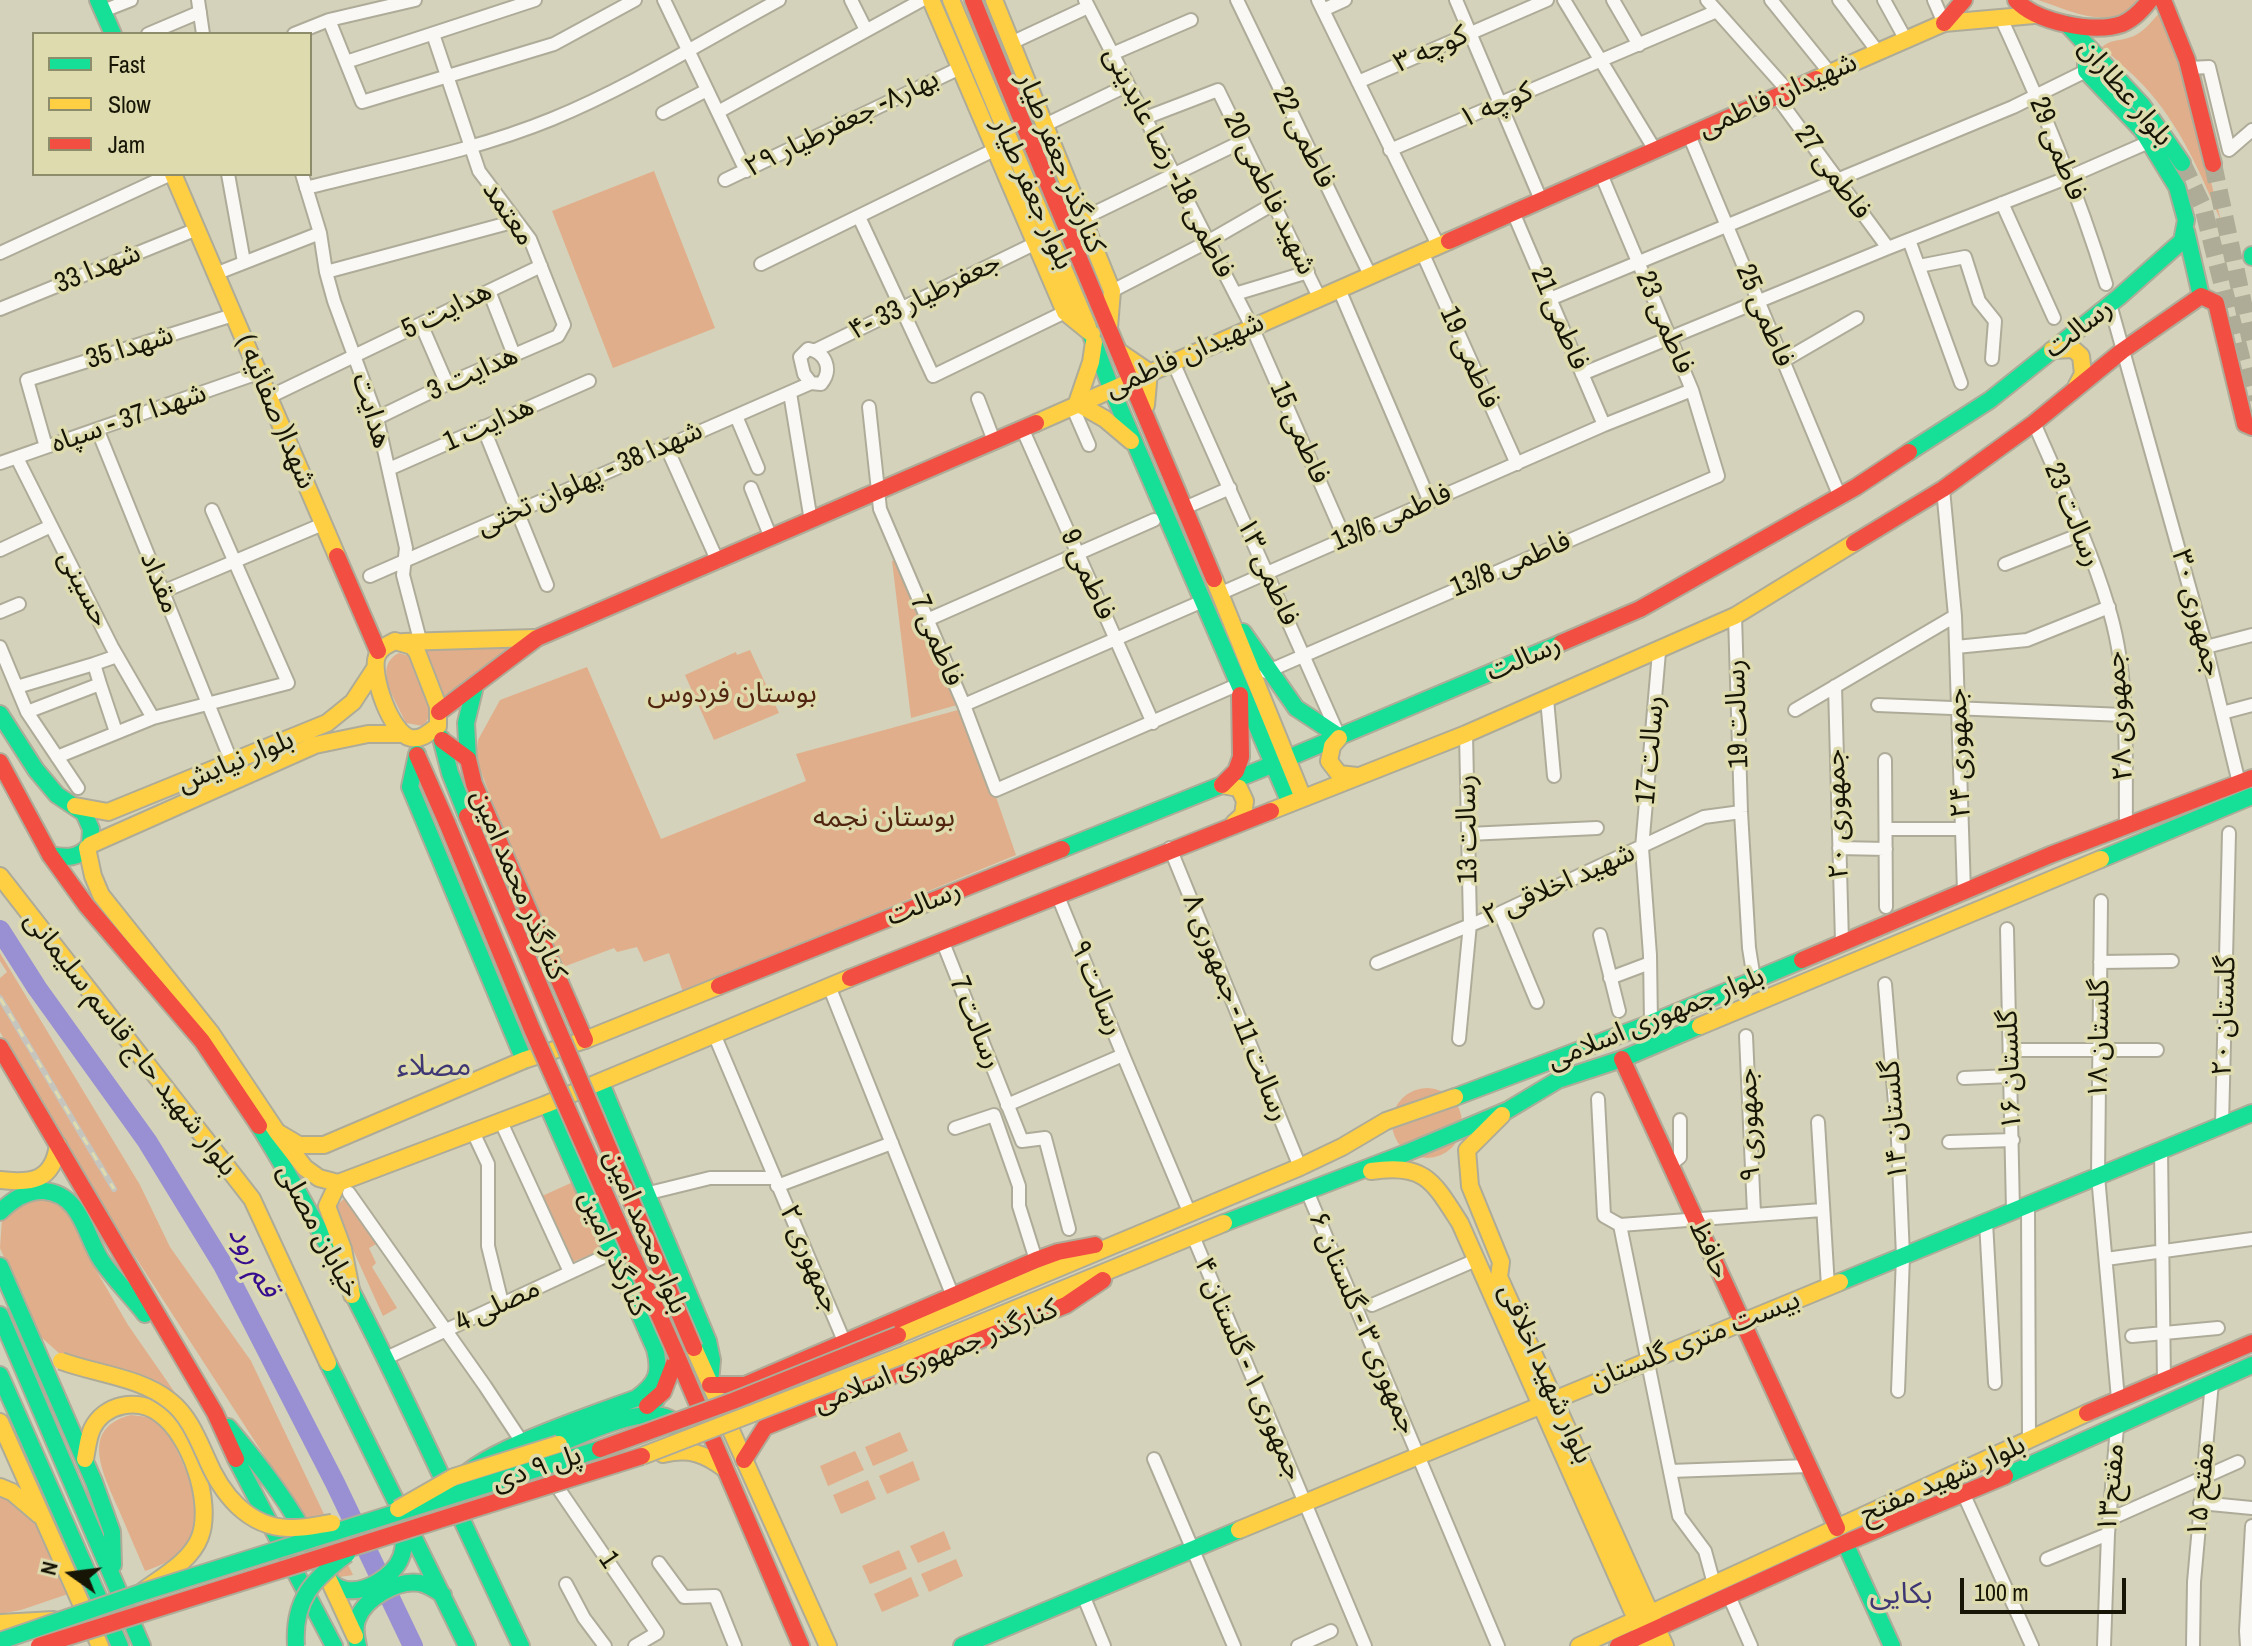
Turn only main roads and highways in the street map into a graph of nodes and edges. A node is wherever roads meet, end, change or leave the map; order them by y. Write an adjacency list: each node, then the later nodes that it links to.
1 (931, 0): 21 (main road, کنارگذر جعفر طیار)
2 (951, 0): 21 (main road, بلوار جعفر طیار)
3 (973, 0): 20 (main road, بلوار جعفر طیار)
4 (994, 0): 20 (main road, کنارگذر جعفر طیار)
5 (1964, 0): 11 (main road)
6 (2016, 0): 10 (main road)
7 (2150, 0): 12 (main road)
8 (2163, 0): 16 (main road, بلوار عطاران)
9 (100, 5): 13 (main road)
10 (2034, 15): 11 (main road); 12 (main road)
11 (1944, 23): 24 (main road, شهیدان فاطمی)
12 (2067, 24): 14 (main road, بلوار عطاران)
13 (112, 32)
14 (2086, 46): 15 (main road, بلوار عطاران); 18 (main road)
15 (2182, 163)
16 (2213, 164)
17 (173, 176): 35 (main road, شهدا( صفائیه ))
18 (2186, 231): 19 (main road); 22 (main road, رسالت)
19 (2201, 296): 27 (main road, رسالت); 30 (main road)
20 (1109, 329): 23 (main road, بلوار جعفر طیار)
21 (1094, 338): 26 (main road, بلوار جعفر طیار); 28 (main road)
22 (2052, 350): 27 (main road); 41 (main road, رسالت)
23 (1120, 352): 24 (main road); 25 (main road, بلوار جعفر طیار)
24 (1149, 372): 25 (main road, شهیدان فاطمی); 29 (main road)
25 (1132, 380): 26 (main road, شهیدان فاطمی); 29 (main road, بلوار جعفر طیار)
26 (1111, 388): 28 (main road, شهیدان فاطمی); 31 (main road, بلوار جعفر طیار)
27 (2074, 390): 46 (main road, رسالت)
28 (1074, 404): 31 (main road); 33 (main road, شهیدان فاطمی)
29 (1148, 419): 32 (main road, بلوار جعفر طیار)
30 (2252, 427)
31 (1136, 446): 37 (main road, بلوار جعفر طیار)
32 (1221, 598): 37 (main road); 41 (main road)
33 (537, 638): 34 (main road); 38 (main road, شهیدان فاطمی)
34 (413, 644): 35 (main road); 40 (main road, بلوار محمد امین)
35 (378, 651): 36 (main road)
36 (374, 670): 42 (main road, بلوار محمد امین); 51 (main road, بلوار نیایش)
37 (1246, 681): 45 (main road); 48 (main road)
38 (475, 686): 40 (main road, شهیدان فاطمی); 43 (main road)
39 (0, 714): 51 (main road)
40 (440, 726): 42 (main road, شهیدان فاطمی); 43 (main road, کنارگذر محمد امین); 86 (main road, بلوار محمد امین, bridge)
41 (1340, 737): 45 (main road, رسالت); 46 (main road)
42 (409, 742): 53 (main road, بلوار نیایش); 61 (main road); 82 (main road, بلوار محمد امین, bridge)
43 (468, 759): 58 (main road, کنارگذر محمد امین)
44 (0, 762): 55 (main road, خیابان مصلی)
45 (1280, 762): 48 (main road, رسالت); 50 (main road)
46 (1357, 776): 50 (main road, رسالت)
47 (2246, 780): 72 (main road, بلوار جمهوری اسلامی)
48 (1222, 785): 52 (main road); 58 (main road, رسالت)
49 (2252, 796): 60 (main road, بلوار جمهوری اسلامی)
50 (1296, 801): 52 (main road, رسالت)
51 (75, 806): 54 (main road, خیابان مصلی)
52 (1233, 824): 62 (main road, رسالت)
53 (113, 833): 54 (main road, بلوار نیایش); 57 (main road)
54 (89, 846): 55 (main road, بلوار نیایش); 57 (main road, خیابان مصلی)
55 (50, 855): 77 (main road, خیابان مصلی)
56 (0, 876): 100 (main road, بلوار شهید حاج قاسم سلیمانی)
57 (93, 876): 66 (main road, خیابان مصلی)
58 (585, 1040): 61 (main road, رسالت)
59 (0, 1047): 67 (main road)
60 (1622, 1059): 64 (main road, بلوار جمهوری اسلامی); 79 (main road, حافظ)
61 (524, 1060): 66 (main road)
62 (601, 1083): 63 (main road, رسالت); 86 (main road, کنارگذر امین)
63 (547, 1104): 70 (main road); 88 (main road, کنارگذر امین)
64 (1508, 1110): 68 (main road, بلوار جمهوری اسلامی); 90 (main road, بلوار شهید اخلاقی)
65 (2252, 1113): 79 (main road, بیست متری گلستان)
66 (277, 1132): 70 (main road, خیابان مصلی)
67 (58, 1145): 69 (main road); 84 (main road)
68 (1354, 1173): 73 (main road, بلوار جمهوری اسلامی); 90 (main road, بلوار شهید اخلاقی)
69 (0, 1180)
70 (343, 1186): 77 (main road)
71 (0, 1212): 84 (main road)
72 (1129, 1238): 75 (main road, بلوار جمهوری اسلامی); 87 (main road, کنارگذر جمهوری اسلامی)
73 (1137, 1257): 76 (main road, بلوار جمهوری اسلامی); 94 (main road, کنارگذر جمهوری اسلامی)
74 (0, 1266): 80 (main road)
75 (1063, 1266): 100 (main road, پل ۹ دی, bridge)
76 (1070, 1285): 104 (main road, پل ۹ دی, bridge)
77 (352, 1295): 101 (main road, خیابان مصلی)
78 (0, 1315): 105 (main road)
79 (1742, 1322): 90 (main road, بیست متری گلستان); 103 (main road, حافظ)
80 (29, 1334): 96 (main road); 100 (main road, bridge)
81 (2252, 1343): 103 (main road, بلوار شهید مفتح)
82 (677, 1356): 89 (main road); 98 (main road, بلوار محمد امین)
83 (2252, 1365): 103 (main road, بلوار شهید مفتح)
84 (186, 1366): 91 (main road)
85 (0, 1375): 122 (main road)
86 (710, 1385): 87 (main road, کنارگذر جمهوری اسلامی); 97 (main road, بلوار محمد امین)
87 (745, 1385): 94 (main road)
88 (637, 1398): 89 (main road); 92 (main road); 101 (main road)
89 (656, 1400): 92 (main road)
90 (1547, 1402): 114 (main road, بلوار شهید اخلاقی); 119 (main road, بیست متری گلستان)
91 (215, 1413): 106 (main road); 125 (main road)
92 (633, 1417): 95 (main road); 100 (main road, bridge)
93 (0, 1422): 102 (main road)
94 (765, 1427): 97 (main road)
95 (669, 1453): 98 (main road); 101 (main road)
96 (85, 1459): 105 (main road); 108 (main road)
97 (744, 1460): 129 (main road, بلوار محمد امین)
98 (728, 1471): 128 (main road, بلوار محمد امین)
99 (0, 1487): 102 (main road)
100 (386, 1512): 107 (main road); 108 (main road, پل ۹ دی, bridge); 110 (main road, بلوار شهید حاج قاسم سلیمانی)
101 (471, 1518): 127 (main road, خیابان مصلی)
102 (48, 1525): 121 (main road)
103 (1841, 1535): 111 (main road, بلوار شهید مفتح); 111 (main road, بلوار شهید مفتح); 132 (main road, حافظ)
104 (362, 1544): 118 (main road, پل ۹ دی, bridge); 124 (main road, bridge)
105 (113, 1576): 123 (main road)
106 (329, 1580): 109 (main road); 117 (main road)
107 (392, 1580): 109 (main road); 110 (main road)
108 (143, 1591): 112 (main road, پل ۹ دی, bridge)
109 (365, 1595): 117 (main road)
110 (443, 1595): 126 (main road, بلوار شهید حاج قاسم سلیمانی)
111 (1674, 1611): 114 (main road, بلوار شهید مفتح)
112 (57, 1620): 113 (main road); 116 (main road, پل ۹ دی, bridge)
113 (0, 1623)
114 (1646, 1629): 115 (main road, بلوار شهید مفتح); 131 (main road, بلوار شهید اخلاقی)
115 (1617, 1640): 130 (main road, بلوار شهید مفتح)
116 (0, 1641)
117 (356, 1641)
118 (57, 1642): 120 (main road, پل ۹ دی, bridge)
119 (969, 1645)
120 (39, 1646)
121 (100, 1646)
122 (120, 1646)
123 (142, 1646)
124 (296, 1646)
125 (334, 1646)
126 (467, 1646)
127 (521, 1646)
128 (801, 1646)
129 (828, 1646)
130 (1579, 1646)
131 (1665, 1646)
132 (1892, 1646)

